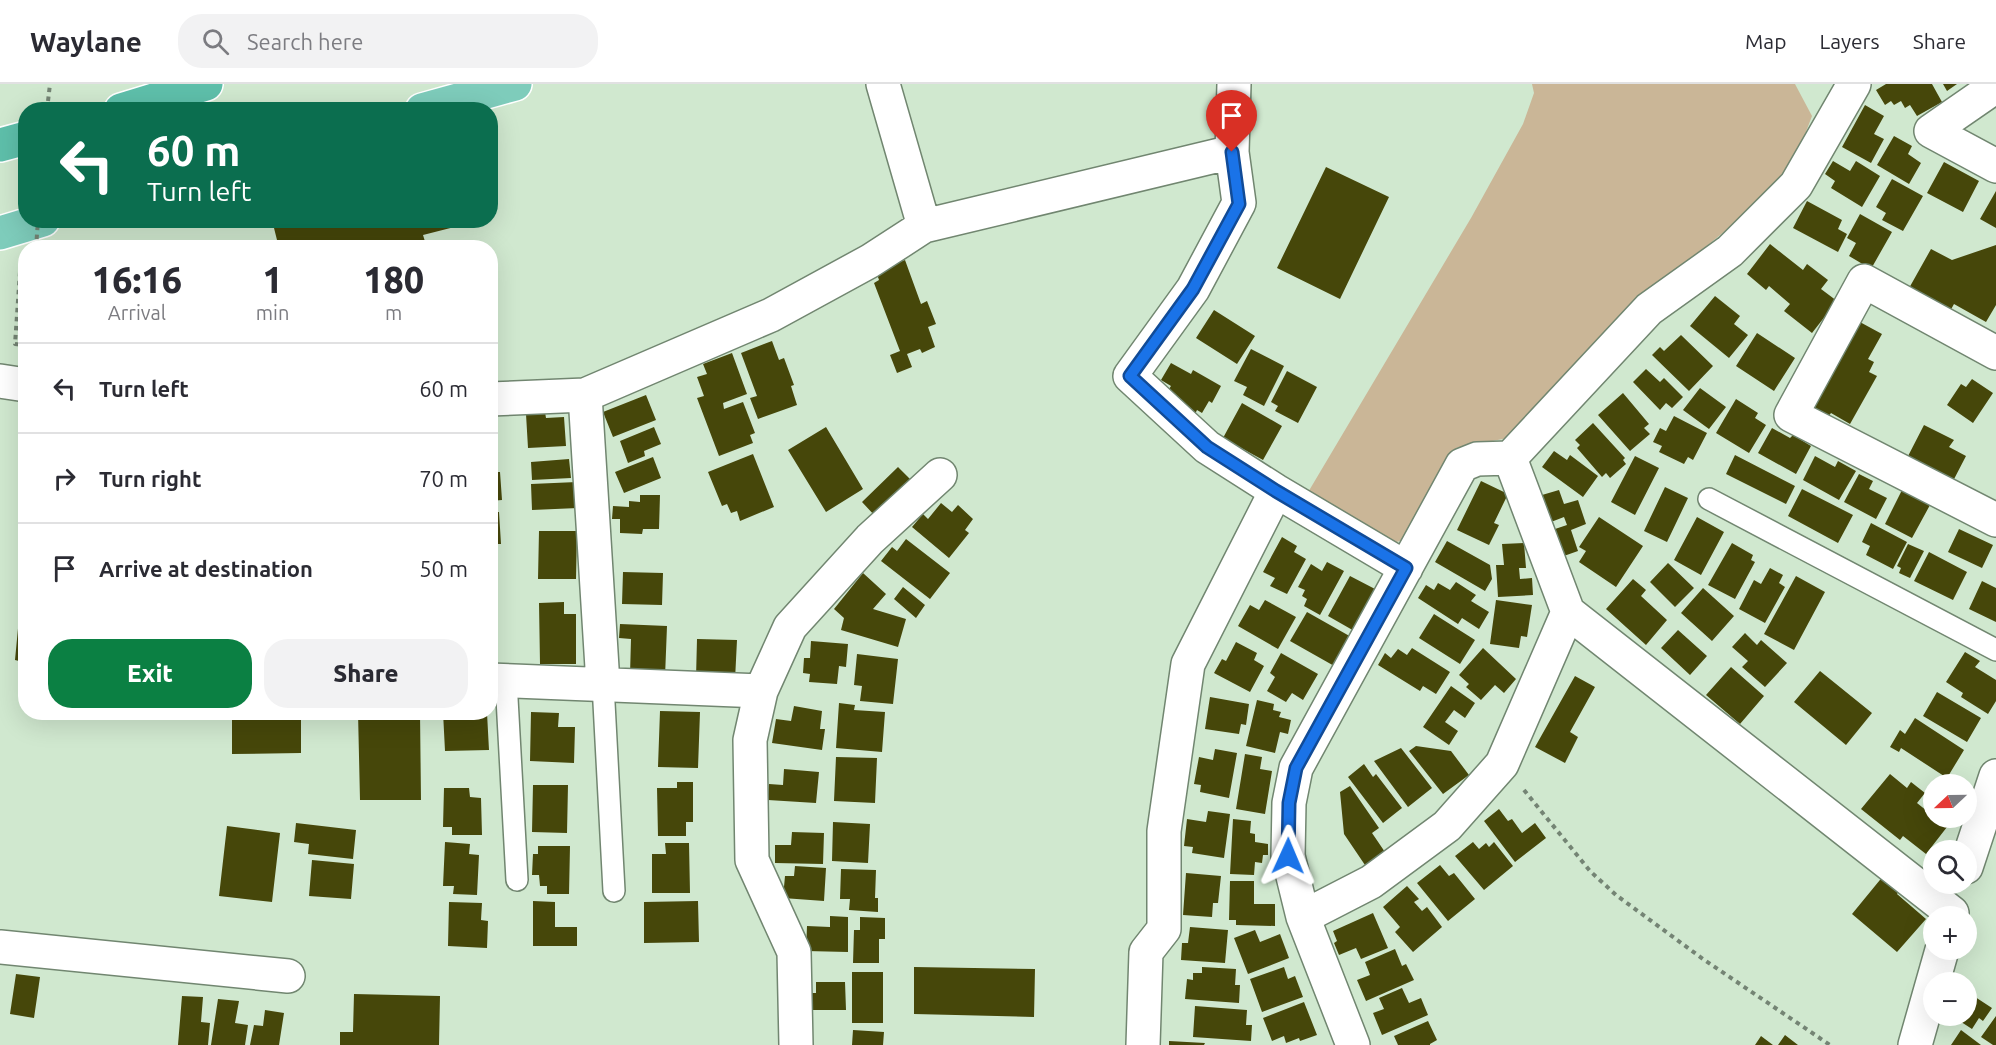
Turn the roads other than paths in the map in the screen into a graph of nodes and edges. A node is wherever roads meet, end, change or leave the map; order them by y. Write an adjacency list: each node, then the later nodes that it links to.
1 (216, 84): 7 (highway)
2 (515, 84): 9 (highway)
3 (883, 84): 14 (street)
4 (1234, 84): 12 (street)
5 (1854, 84): 22 (street)
6 (1996, 86): 13 (street)
7 (190, 89): 8 (highway)
8 (147, 102)
9 (451, 102)
10 (18, 140): 11 (highway)
11 (0, 146)
12 (1232, 152): 14 (street); 24 (street)
13 (1996, 166)
14 (924, 226): 20 (street)
15 (18, 228): 16 (highway)
16 (0, 233)
17 (1996, 353): 26 (street)
18 (0, 381): 19 (street)
19 (18, 384)
20 (585, 395): 21 (street); 31 (street)
21 (498, 399)
22 (1510, 458): 27 (street); 28 (street)
23 (940, 475): 32 (street)
24 (1276, 491): 27 (street); 43 (street)
25 (1709, 499): 29 (lane)
26 (1996, 520)
27 (1406, 568): 38 (street)
28 (1568, 612): 37 (street); 38 (street)
29 (1996, 650)
30 (498, 680): 31 (street); 35 (lane)
31 (603, 684): 32 (street); 36 (lane)
32 (761, 691): 42 (street)
33 (1996, 776): 34 (street)
34 (1975, 840)
35 (517, 880)
36 (614, 891)
37 (1955, 904)
38 (1303, 917): 44 (street)
39 (0, 947): 41 (street)
40 (1939, 960): 45 (street)
41 (288, 976)
42 (796, 1045)
43 (1143, 1045)
44 (1353, 1045)
45 (1915, 1045)

